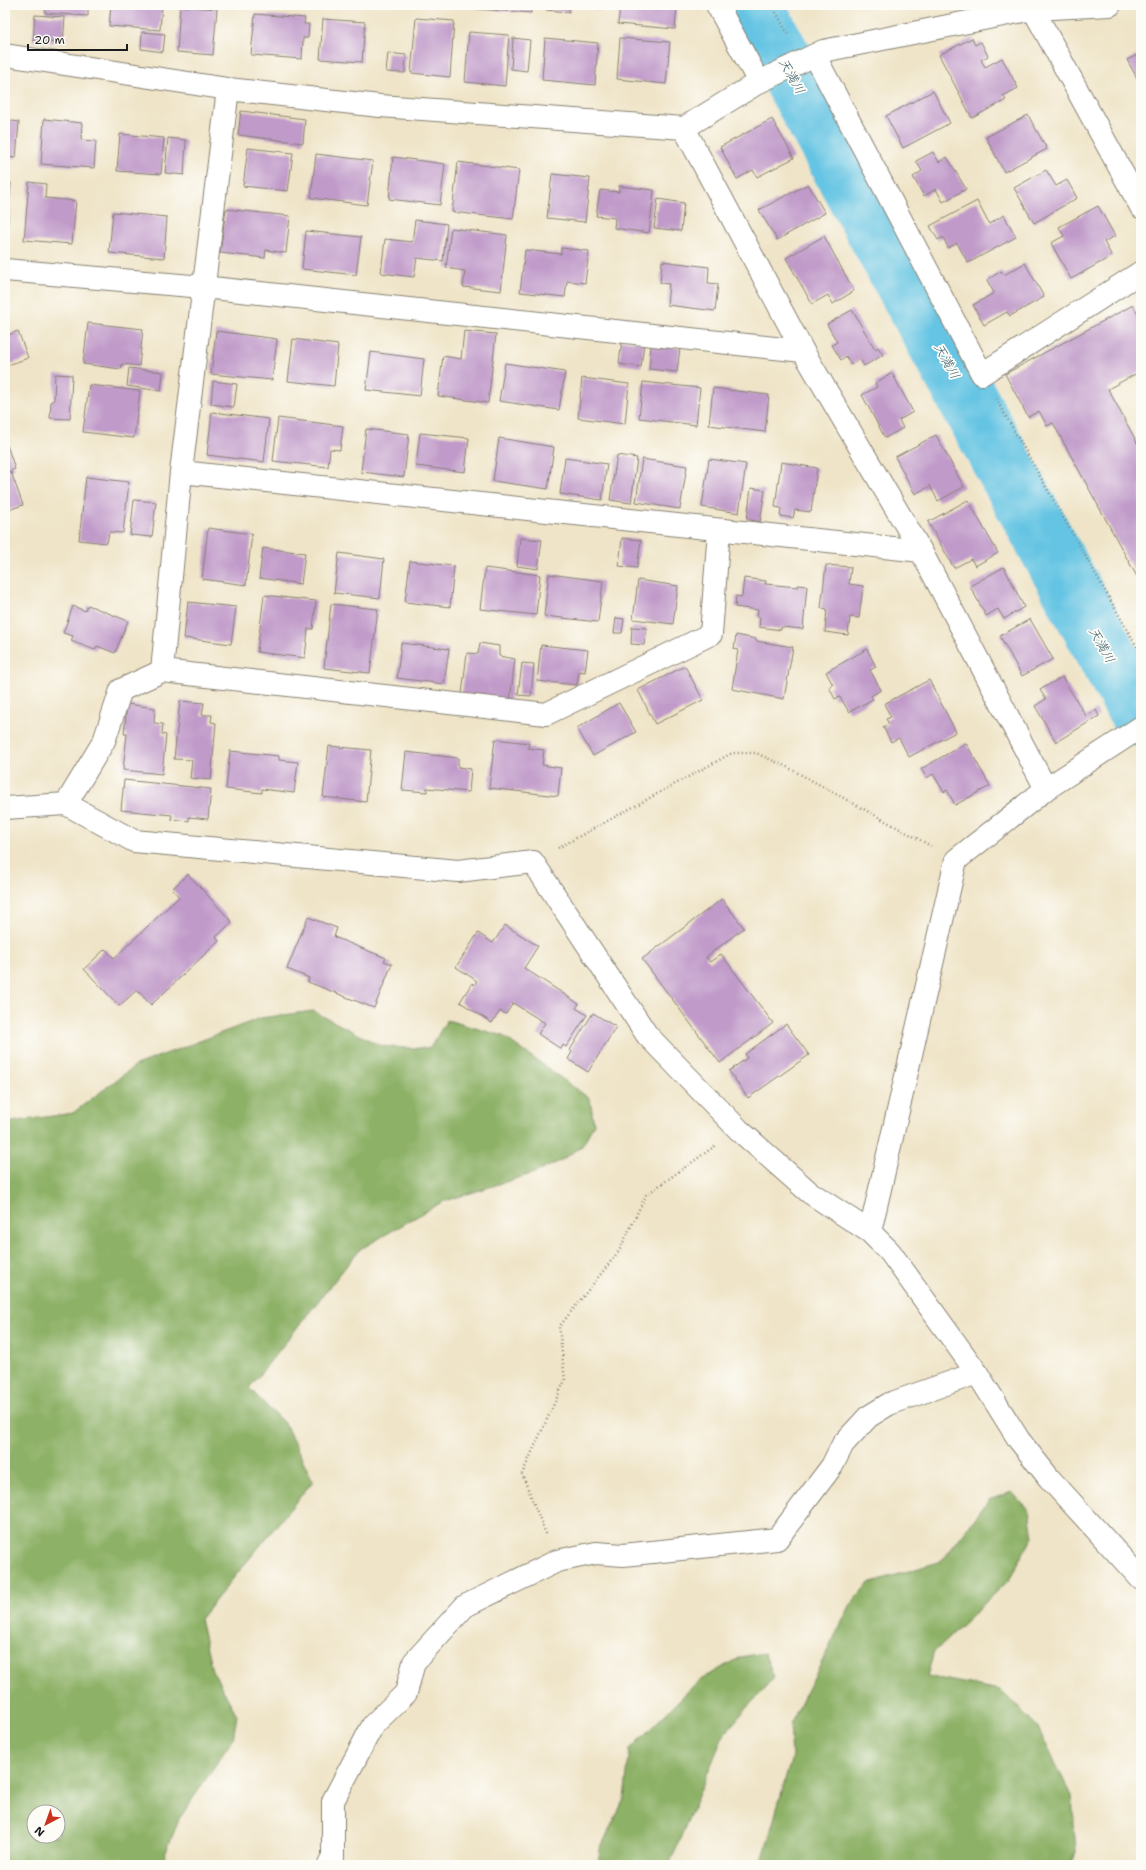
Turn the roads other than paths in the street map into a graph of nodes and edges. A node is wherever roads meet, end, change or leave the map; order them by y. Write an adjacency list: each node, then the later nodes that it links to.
1 (717, 5): 6 (street)
2 (1110, 5): 3 (street)
3 (1033, 7): 5 (street); 9 (street)
4 (5, 55): 7 (street)
5 (809, 58): 6 (street); 11 (street)
6 (759, 82): 8 (street)
7 (228, 89): 8 (street); 12 (street)
8 (684, 128): 13 (street)
9 (1141, 207)
10 (5, 270): 12 (street)
11 (1141, 272)
12 (203, 287): 13 (street); 14 (street)
13 (803, 351): 16 (street)
14 (181, 472): 15 (street); 17 (street)
15 (719, 530): 16 (street); 17 (street)
16 (921, 551): 19 (street)
17 (162, 670): 20 (street)
18 (1141, 727): 19 (street)
19 (1046, 789): 22 (street)
20 (66, 804): 21 (street); 22 (street)
21 (5, 808)
22 (870, 1232): 23 (street)
23 (977, 1373): 24 (street); 25 (street)
24 (1141, 1579)
25 (329, 1865)

